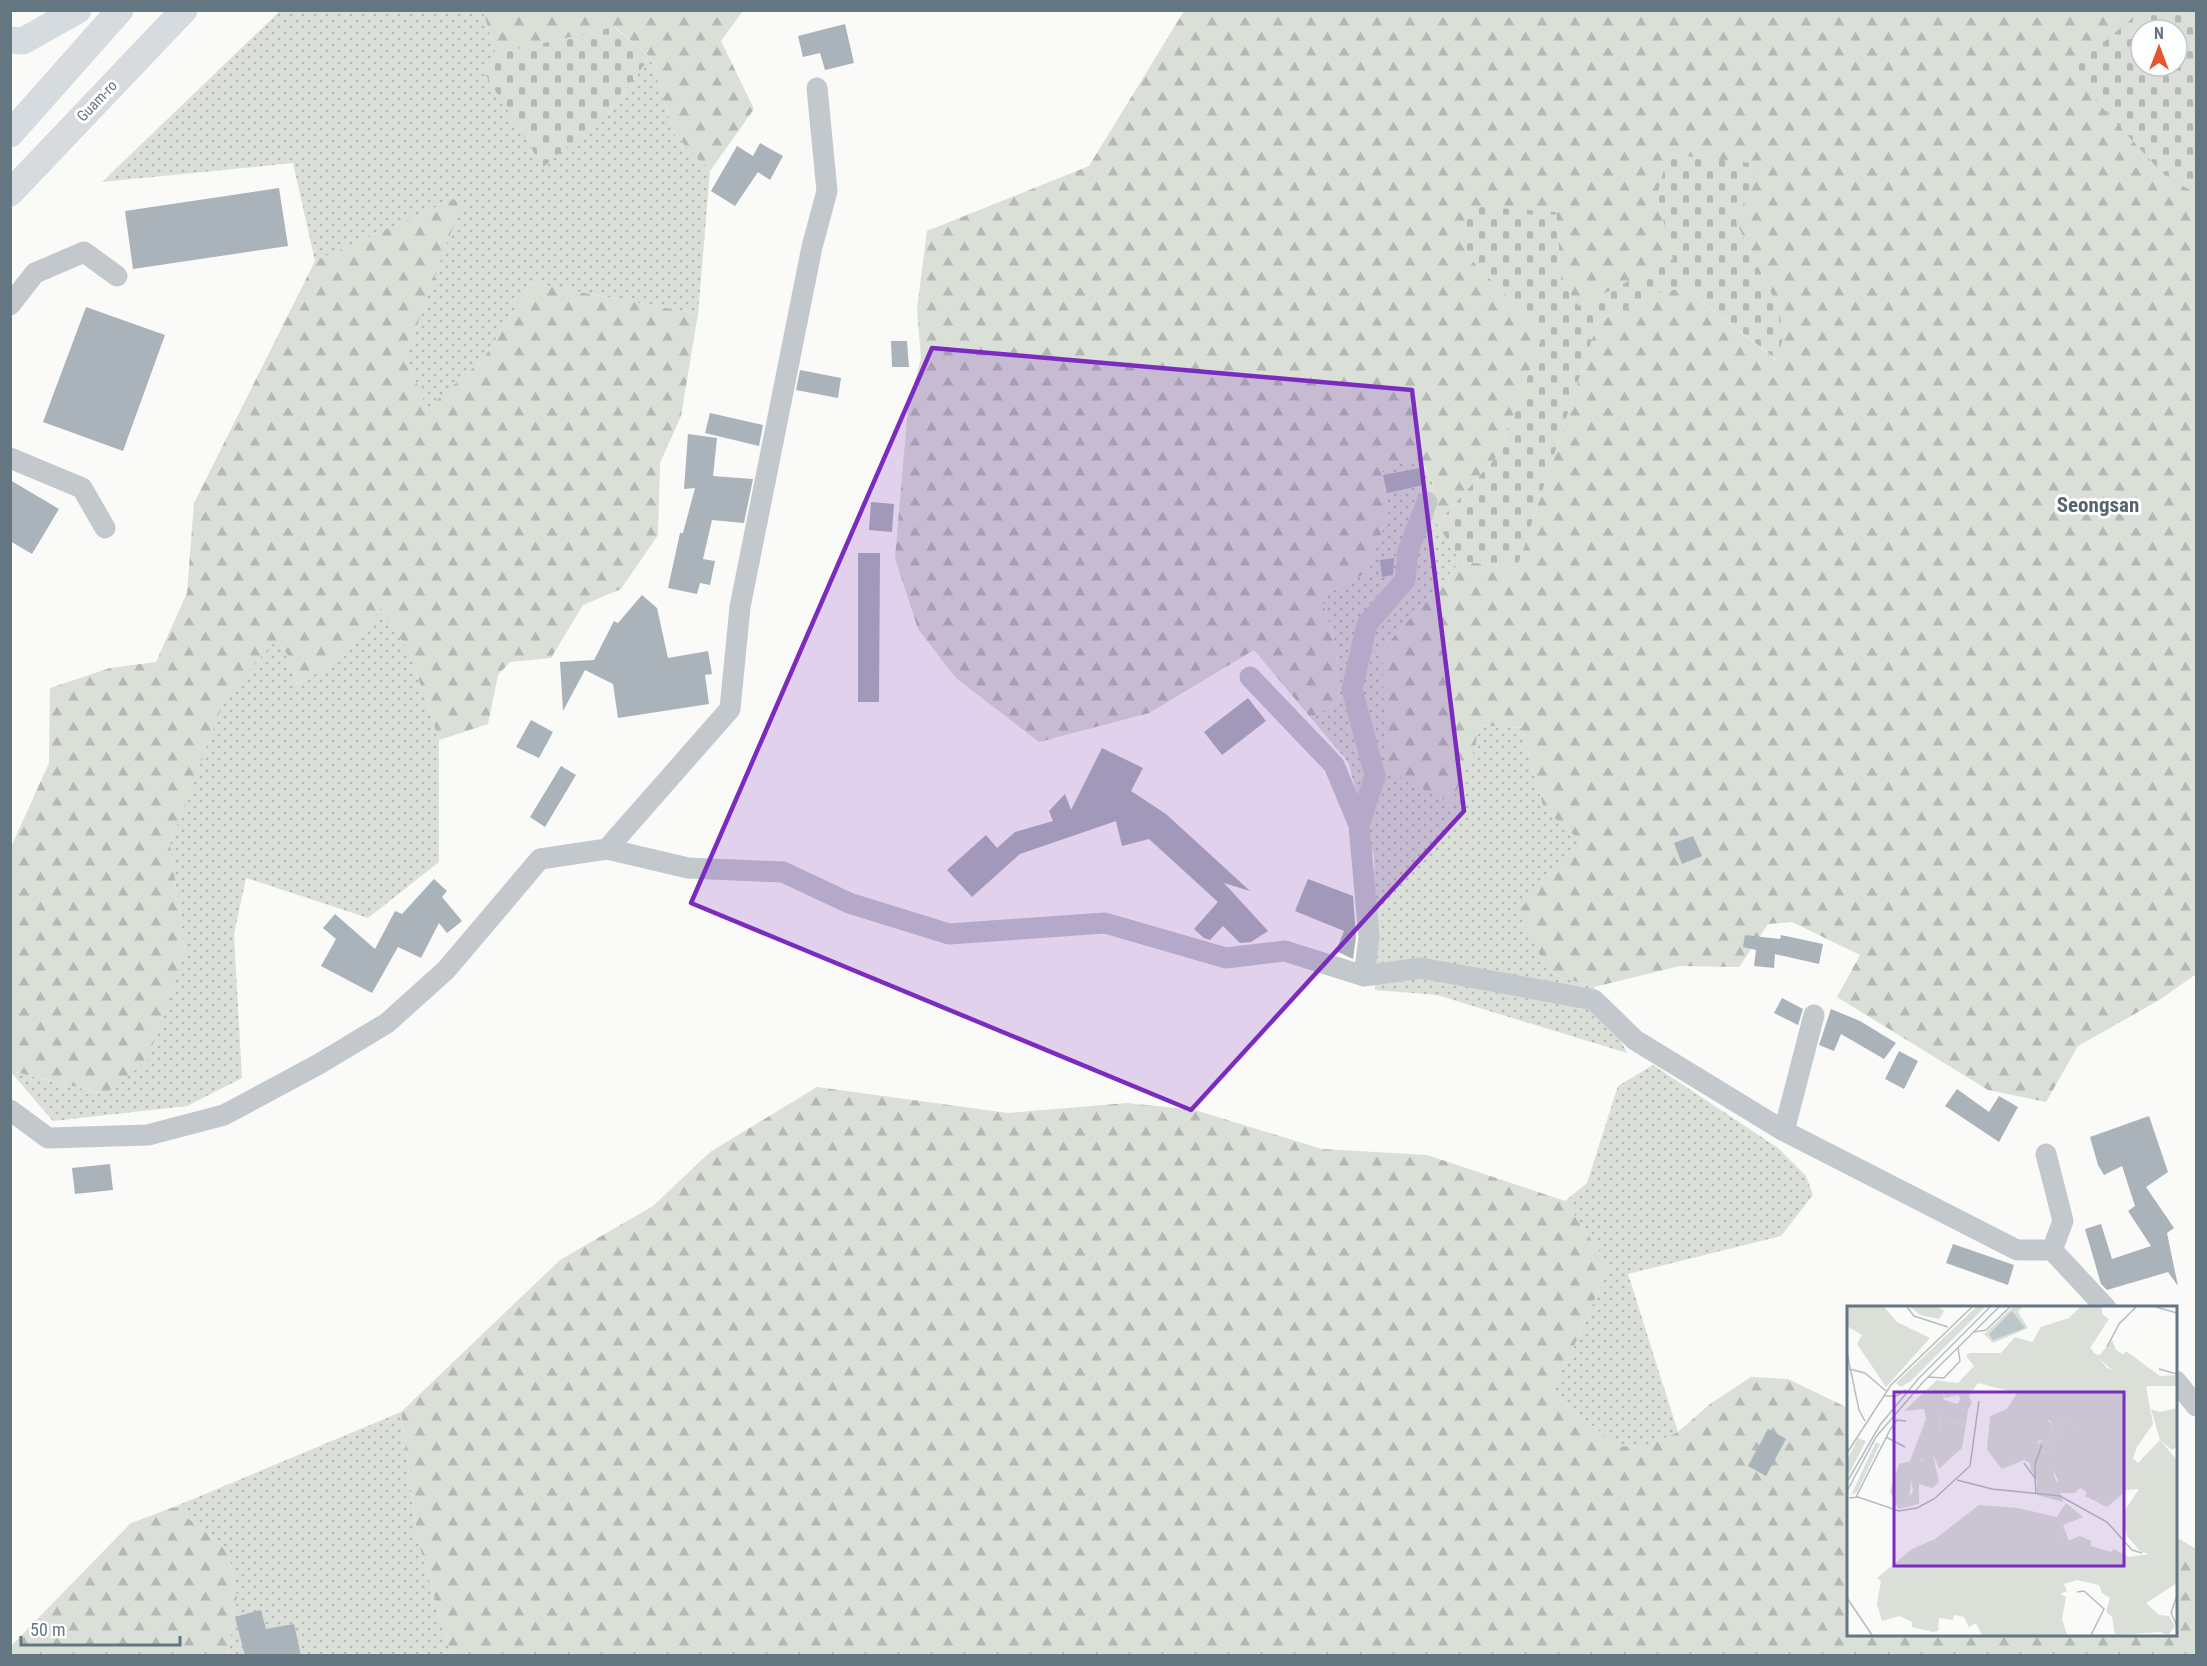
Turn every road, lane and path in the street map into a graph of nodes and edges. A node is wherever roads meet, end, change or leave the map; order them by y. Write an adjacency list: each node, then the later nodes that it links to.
1 (78, 10): 4 (main road)
2 (120, 10): 6 (main road)
3 (184, 10): 7 (main road, Guam-ro)
4 (10, 40)
5 (817, 88): 15 (street)
6 (10, 134)
7 (10, 193)
8 (117, 276): 9 (street)
9 (10, 305)
10 (10, 458): 12 (street)
11 (1427, 502): 14 (street)
12 (105, 528)
13 (1250, 677): 14 (street)
14 (1359, 825): 16 (street)
15 (607, 849): 16 (street); 18 (street)
16 (1364, 976): 19 (street)
17 (1814, 1015): 19 (street)
18 (10, 1110)
19 (1784, 1131): 21 (street)
20 (2046, 1154): 21 (street)
21 (2052, 1250): 22 (street)
22 (2104, 1306)
23 (2177, 1383): 24 (street)
24 (2196, 1406)

